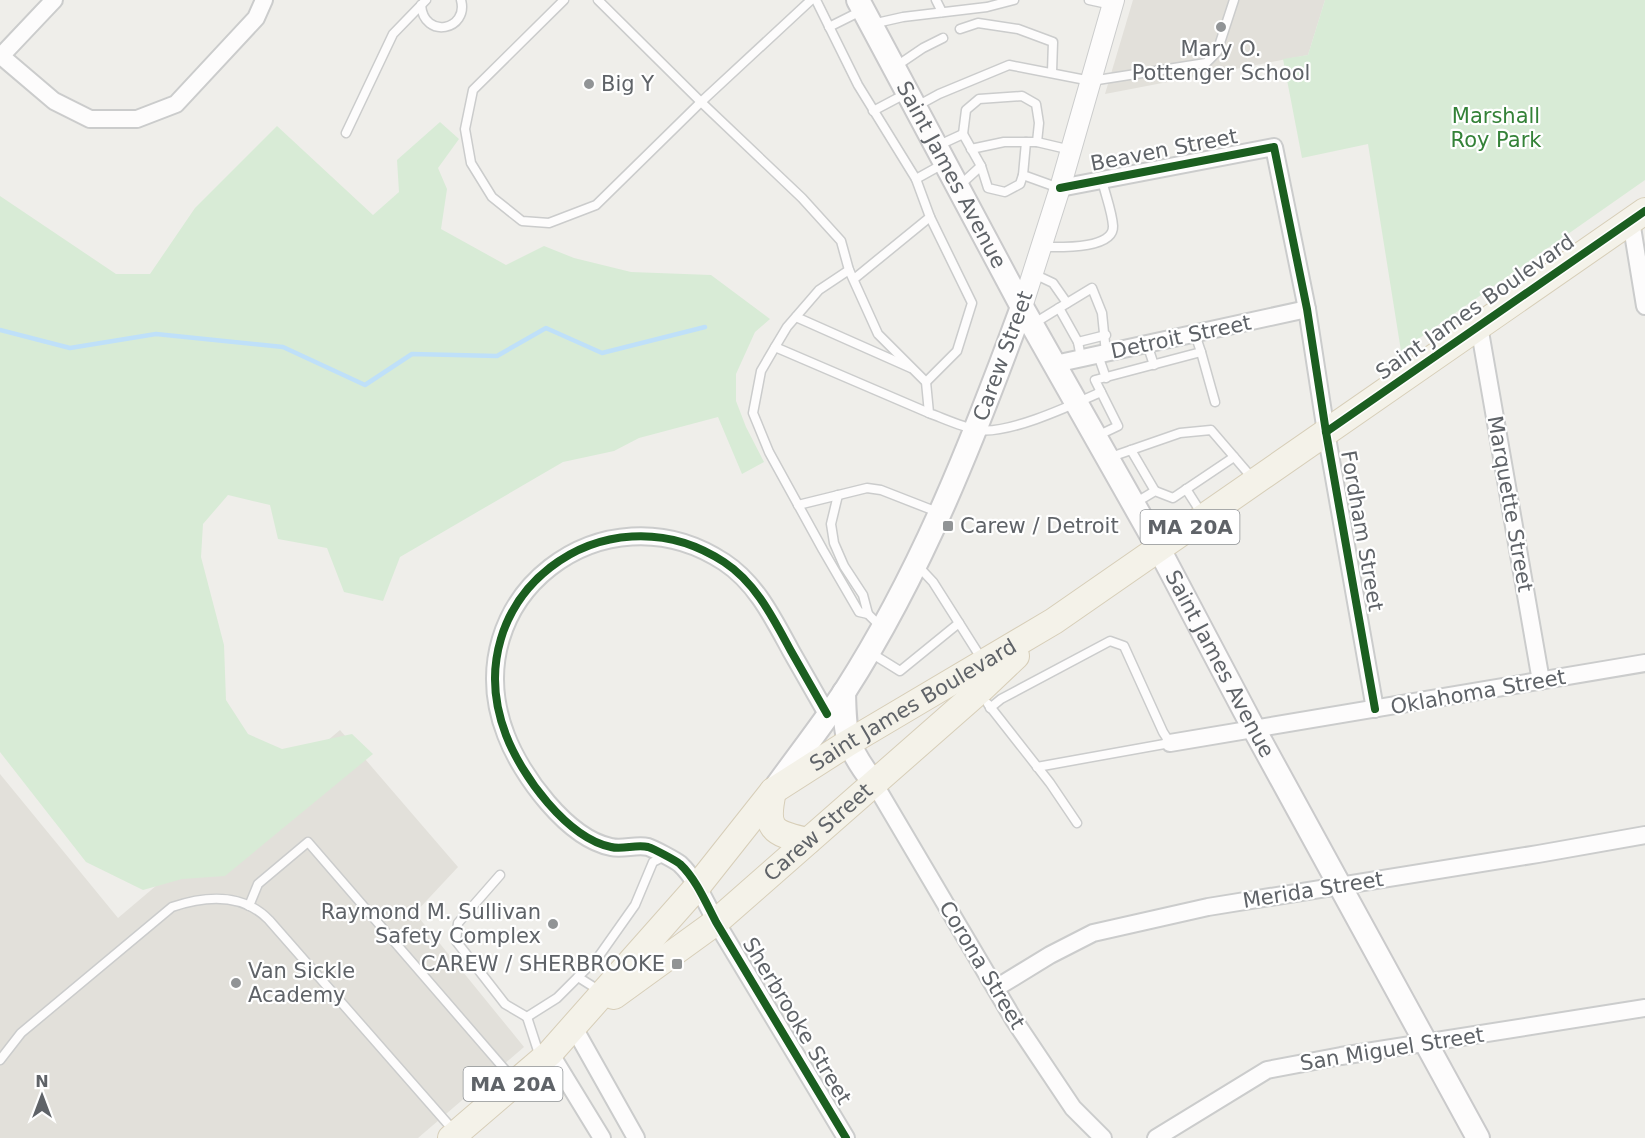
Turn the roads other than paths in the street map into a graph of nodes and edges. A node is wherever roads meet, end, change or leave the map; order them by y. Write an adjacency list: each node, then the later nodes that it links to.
1 (54, 0): 18 (street)
2 (264, 0): 18 (street)
3 (461, 0): 11 (lane)
4 (564, 0): 23 (lane)
5 (598, 0): 23 (lane)
6 (813, 0): 15 (lane); 23 (lane)
7 (936, 0): 14 (lane)
8 (1014, 0): 14 (lane)
9 (1089, 0): 12 (lane)
10 (1234, 0): 21 (lane)
11 (424, 3): 25 (lane)
12 (1113, 3): 21 (street, Carew Street)
13 (864, 11): 14 (lane); 15 (lane); 19 (main road, Saint James Avenue)
14 (942, 12)
15 (829, 27): 24 (lane)
16 (960, 29): 20 (lane)
17 (943, 38): 19 (lane)
18 (1, 56)
19 (895, 67): 22 (main road, Saint James Avenue)
20 (1052, 72): 21 (lane); 22 (lane)
21 (1091, 81): 31 (street, Carew Street)
22 (912, 100): 24 (lane); 32 (main road, Saint James Avenue)
23 (700, 102): 42 (lane)
24 (873, 111): 35 (lane)
25 (346, 134)
26 (963, 134): 28 (lane); 30 (lane); 32 (lane)
27 (1026, 142): 28 (lane); 30 (lane); 34 (lane)
28 (1037, 142): 31 (lane)
29 (1274, 147): 36 (street, Beaven Street); 48 (street, Fordham Street)
30 (971, 149): 33 (lane)
31 (1071, 150): 38 (street, Carew Street)
32 (941, 154): 35 (lane); 37 (main road, Saint James Avenue)
33 (981, 166): 34 (lane); 37 (lane)
34 (1023, 175): 38 (lane)
35 (916, 179): 40 (lane)
36 (1102, 180): 38 (street, Beaven Street); 41 (lane)
37 (958, 187): 49 (main road, Saint James Avenue)
38 (1060, 188): 41 (street, Carew Street)
39 (1638, 216): 46 (street); 51 (main road, Saint James Boulevard / MA 20A)
40 (930, 217): 44 (lane); 63 (lane)
41 (1041, 247): 43 (street, Carew Street)
42 (849, 270): 44 (lane); 50 (lane)
43 (1034, 274): 45 (lane); 49 (street, Carew Street)
44 (854, 279): 61 (lane)
45 (1067, 303): 47 (lane); 53 (lane)
46 (1645, 306)
47 (1059, 308): 49 (lane); 56 (lane)
48 (1307, 309): 52 (street, Detroit Street); 69 (street, Fordham Street)
49 (1027, 316): 59 (main road, Saint James Avenue); 68 (main road, Carew Street)
50 (796, 317): 55 (lane); 61 (lane)
51 (1479, 327): 69 (main road, Saint James Boulevard / MA 20A); 90 (street, Marquette Street)
52 (1195, 334): 54 (street, Detroit Street); 57 (lane)
53 (1106, 335): 56 (lane); 58 (lane)
54 (1147, 344): 58 (street, Detroit Street); 60 (lane)
55 (776, 347): 67 (lane); 79 (lane)
56 (1079, 350): 58 (street, Detroit Street); 59 (street, Detroit Street)
57 (1201, 352): 60 (lane); 65 (lane)
58 (1102, 354): 62 (lane)
59 (1055, 364): 66 (main road, Saint James Avenue)
60 (1154, 365): 62 (lane)
61 (916, 370): 63 (lane)
62 (1106, 378): 64 (lane)
63 (927, 382): 67 (lane)
64 (1101, 392): 66 (lane); 70 (lane)
65 (1215, 402)
66 (1077, 403): 68 (lane); 70 (main road, Saint James Avenue)
67 (929, 413): 68 (lane)
68 (976, 430): 80 (main road, Carew Street)
69 (1326, 432): 74 (main road, Saint James Boulevard / MA 20A); 93 (street, Fordham Street)
70 (1096, 436): 73 (main road, Saint James Avenue)
71 (1131, 450): 72 (lane); 73 (lane); 76 (lane)
72 (1234, 457): 74 (lane); 75 (lane)
73 (1108, 458): 78 (main road, Saint James Avenue)
74 (1255, 482): 81 (main road, Saint James Boulevard / MA 20A)
75 (1186, 489): 76 (lane); 81 (lane)
76 (1155, 491): 78 (lane)
77 (838, 495): 79 (lane); 80 (lane); 84 (lane)
78 (1134, 504): 82 (main road, Saint James Avenue)
79 (798, 505): 84 (lane)
80 (940, 514): 83 (main road, Carew Street)
81 (1204, 518): 82 (main road, Saint James Boulevard / MA 20A)
82 (1159, 549): 85 (main road, Saint James Boulevard / MA 20A); 95 (main road, Saint James Avenue)
83 (916, 563): 84 (main road, Carew Street); 86 (lane)
84 (875, 621): 87 (main road, Carew Street)
85 (1054, 621): 88 (main road, Saint James Boulevard / MA 20A); 92 (main road, Saint James Boulevard / MA 20A)
86 (959, 623): 87 (lane); 88 (lane)
87 (868, 651): 91 (main road, Carew Street)
88 (984, 663): 96 (main road, Saint James Boulevard / MA 20A)
89 (1645, 663): 90 (street, Oklahoma Street)
90 (1541, 681): 93 (street, Oklahoma Street)
91 (844, 692): 94 (main road, Carew Street); 96 (main road, Carew Street)
92 (984, 700): 97 (lane); 98 (lane); 99 (main road, Saint James Boulevard / MA 20A)
93 (1375, 709): 95 (street, Oklahoma Street)
94 (827, 714): 100 (main road, Carew Street); 104 (street)
95 (1254, 729): 97 (street, Oklahoma Street); 106 (main road, Saint James Avenue)
96 (848, 743): 99 (main road, Carew Street); 100 (main road, Saint James Boulevard / MA 20A)
97 (1170, 743): 98 (lane)
98 (1037, 767): 101 (lane)
99 (874, 783): 103 (main road, Carew Street / MA 20A); 111 (street, Corona Street)
100 (773, 791): 103 (main road); 107 (main road, Carew Street / MA 20A)
101 (1077, 823)
102 (1645, 835): 106 (street, Merida Street)
103 (808, 841): 109 (main road, Carew Street / MA 20A)
104 (665, 856): 107 (street); 110 (lane)
105 (500, 875): 114 (lane)
106 (1340, 885): 111 (street, Merida Street); 116 (main road, Saint James Avenue)
107 (697, 887): 109 (street); 112 (main road, Carew Street / MA 20A)
108 (249, 906): 118 (lane); 119 (lane); 120 (lane)
109 (716, 922): 115 (main road, Carew Street / MA 20A); 123 (street, Sherbrooke Street)
110 (578, 977): 112 (lane); 114 (lane)
111 (996, 988): 124 (street, Corona Street)
112 (603, 993): 115 (main road, Carew Street / MA 20A)
113 (1645, 1008): 116 (street, San Miguel Street)
114 (527, 1017): 117 (lane)
115 (573, 1026): 117 (main road, Carew Street / MA 20A); 122 (street)
116 (1426, 1042): 125 (street, San Miguel Street); 126 (main road, Saint James Avenue)
117 (545, 1056): 119 (main road, Carew Street / MA 20A); 121 (street)
118 (0, 1060)
119 (515, 1082): 120 (main road, Carew Street / MA 20A)
120 (454, 1136)
121 (602, 1138)
122 (636, 1138)
123 (846, 1138)
124 (1103, 1138)
125 (1156, 1138)
126 (1478, 1138)

